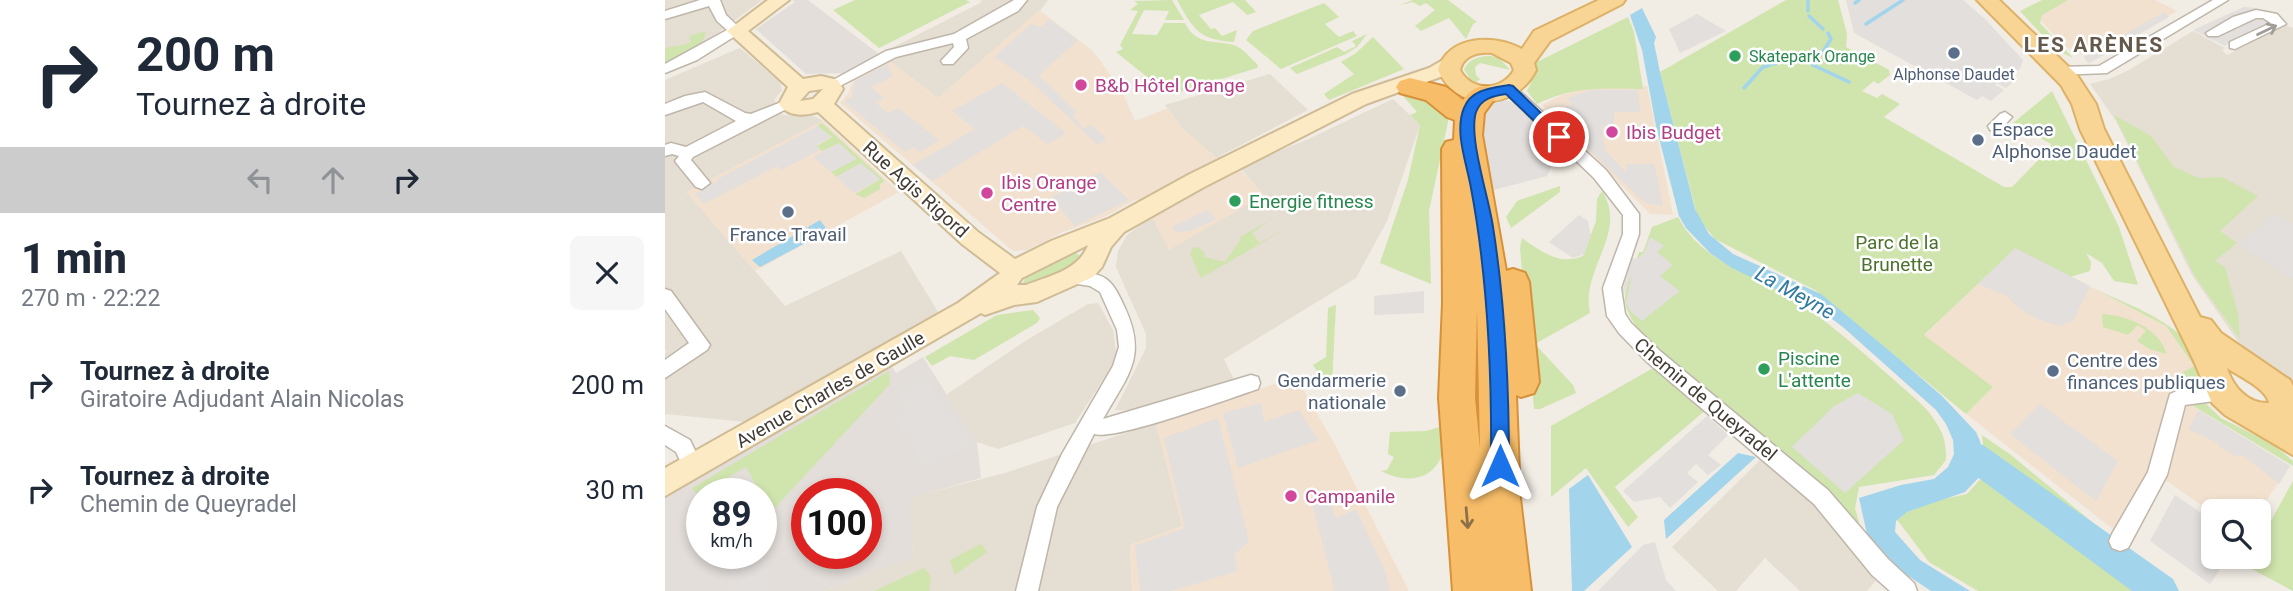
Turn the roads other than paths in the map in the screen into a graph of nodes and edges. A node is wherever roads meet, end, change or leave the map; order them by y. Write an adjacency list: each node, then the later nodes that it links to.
1 (714, 0): 8 (street); 11 (street)
2 (780, 0): 11 (main road)
3 (1021, 0): 13 (street)
4 (1615, 0): 14 (main road)
5 (1987, 0): 21 (main road)
6 (2222, 0): 9 (street)
7 (2257, 0): 10 (street)
8 (665, 15)
9 (2187, 20): 12 (street); 21 (street)
10 (2293, 20)
11 (736, 31): 20 (street); 25 (main road)
12 (2213, 33): 16 (street); 16 (street, one-way to 12)
13 (959, 37): 18 (street); 24 (street)
14 (1536, 42): 15 (main road); 19 (main road)
15 (1492, 45): 19 (main road); 23 (main road)
16 (2235, 45): 17 (street)
17 (2221, 53)
18 (948, 61)
19 (1523, 63): 23 (main road)
20 (665, 69)
21 (2057, 71): 36 (main road)
22 (1410, 87): 23 (highway); 27 (main road, Avenue Charles de Gaulle)
23 (1470, 89): 27 (main road, Avenue Charles de Gaulle); 32 (highway); 52 (street, Chemin de Queyradel)
24 (826, 94): 25 (main road); 34 (main road, Rue Agis Rigord)
25 (795, 96): 28 (street)
26 (665, 110): 28 (street)
27 (1332, 114): 33 (main road, Avenue Charles de Gaulle)
28 (752, 119): 30 (street)
29 (665, 150): 30 (street)
30 (688, 153): 31 (street)
31 (702, 183)
32 (1476, 188): 47 (highway); 47 (highway); 49 (highway); 51 (highway, one-way to 51)
33 (1093, 259): 34 (main road, Avenue Charles de Gaulle); 34 (main road, Avenue Charles de Gaulle); 42 (street)
34 (1011, 284): 45 (main road, Avenue Charles de Gaulle)
35 (665, 296): 37 (street)
36 (2184, 312): 38 (main road); 40 (main road)
37 (665, 370)
38 (2255, 371): 40 (main road); 41 (main road)
39 (1251, 383): 42 (street)
40 (2220, 386): 41 (main road); 48 (street)
41 (2284, 402): 44 (main road)
42 (1089, 425): 50 (street)
43 (665, 435): 45 (street)
44 (2293, 441)
45 (693, 467): 46 (main road, Avenue Charles de Gaulle)
46 (665, 483)
47 (1500, 488): 49 (highway)
48 (2120, 541)
49 (1510, 580)
50 (1027, 591)
51 (1474, 591)
52 (1906, 591)

